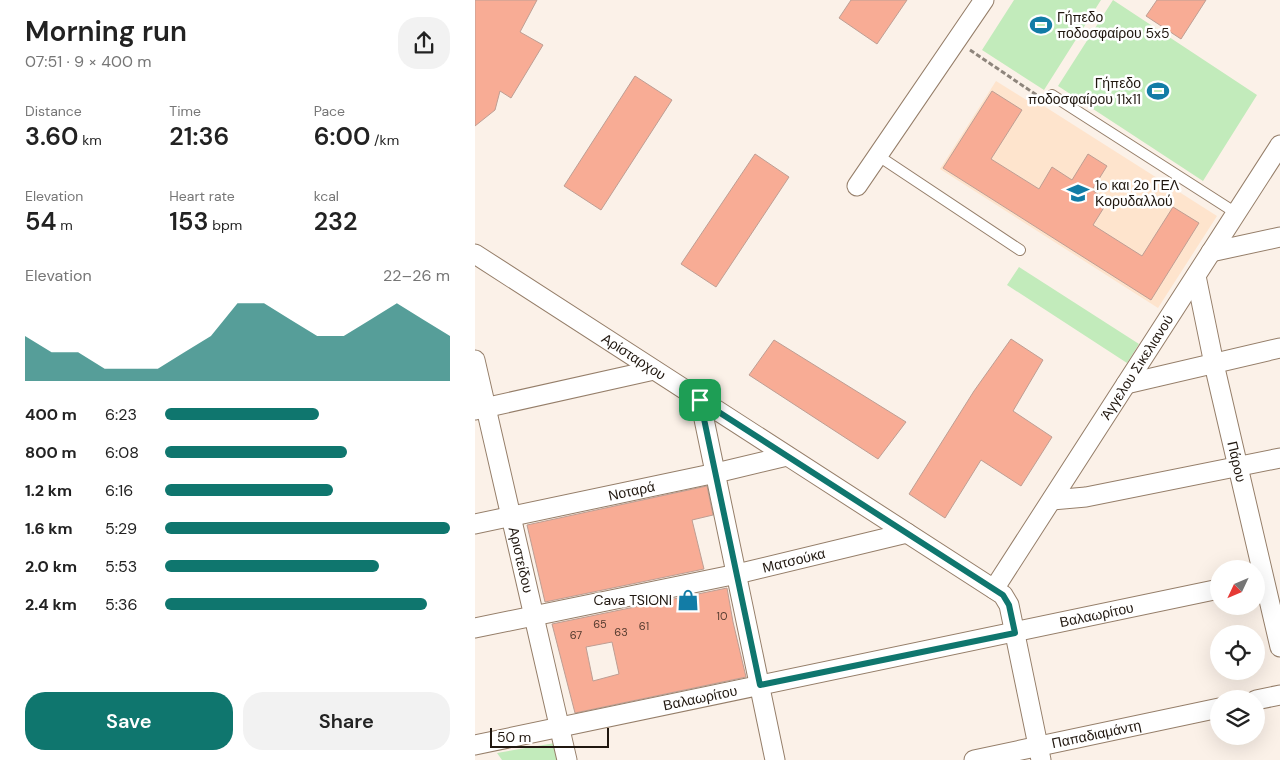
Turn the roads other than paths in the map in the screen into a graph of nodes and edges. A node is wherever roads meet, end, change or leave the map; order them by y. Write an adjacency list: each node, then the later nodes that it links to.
1 (983, 0): 4 (street)
2 (1052, 95): 6 (lane)
3 (1280, 145): 6 (street, Άγγελου Σικελιανού)
4 (877, 156): 5 (street); 8 (lane)
5 (857, 186)
6 (1236, 213): 9 (street, Άγγελου Σικελιανού)
7 (1280, 237): 9 (street)
8 (1021, 250)
9 (1211, 252): 11 (street, Άγγελου Σικελιανού)
10 (475, 254): 15 (street, Αρίσταρχου)
11 (1196, 276): 14 (street, Πάρου); 16 (street, Άγγελου Σικελιανού)
12 (1280, 348): 14 (street)
13 (475, 360): 18 (street, Αριστείδου)
14 (1214, 364): 16 (street); 21 (street, Πάρου)
15 (654, 370): 17 (street, Αρίσταρχου); 18 (street)
16 (1126, 384): 23 (street, Άγγελου Σικελιανού)
17 (700, 400): 19 (street, Αρίσταρχου); 22 (street)
18 (480, 409): 24 (street, Αριστείδου)
19 (787, 456): 22 (street, Νοταρά); 26 (street, Αρίσταρχου)
20 (1280, 458): 21 (street)
21 (1238, 467): 23 (street); 28 (street, Πάρου)
22 (716, 473): 24 (street, Νοταρά); 27 (street)
23 (1052, 500): 29 (street, Άγγελου Σικελιανού)
24 (511, 516): 25 (street, Νοταρά); 31 (street, Αριστείδου)
25 (475, 524)
26 (907, 533): 27 (street, Ματσούκα); 29 (street, Αρίσταρχου)
27 (737, 574): 31 (street, Ματσούκα); 35 (street)
28 (1267, 579): 34 (street, Πάρου)
29 (994, 590): 33 (street, Αρίσταρχου)
30 (1210, 591): 33 (street, Βαλαωρίτου)
31 (534, 615): 32 (street, Ματσούκα); 39 (street, Αριστείδου)
32 (475, 628)
33 (1015, 633): 35 (street, Βαλαωρίτου); 41 (street, Αρίσταρχου)
34 (1280, 646)
35 (760, 685): 39 (street, Βαλαωρίτου); 43 (street)
36 (1280, 695): 37 (street)
37 (1265, 698)
38 (1210, 710): 41 (street, Παπαδιαμάντη)
39 (560, 728): 40 (street, Βαλαωρίτου); 42 (street, Αριστείδου)
40 (475, 745)
41 (1039, 753): 44 (street, Παπαδιαμάντη)
42 (567, 760)
43 (775, 760)
44 (974, 760)

